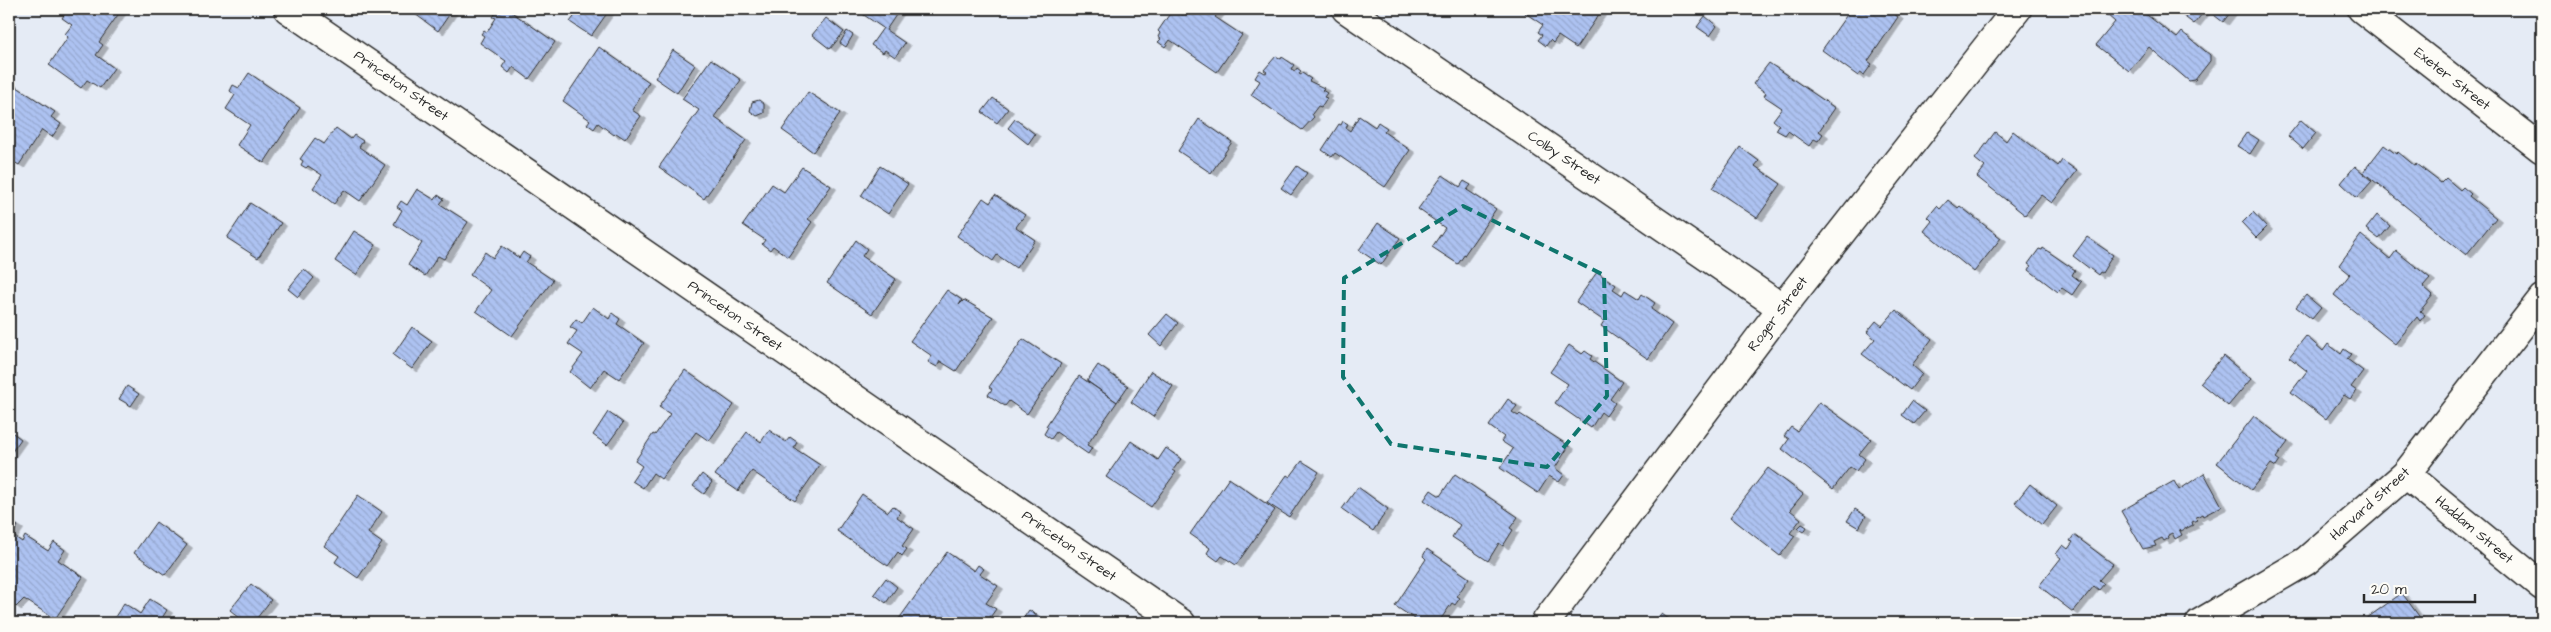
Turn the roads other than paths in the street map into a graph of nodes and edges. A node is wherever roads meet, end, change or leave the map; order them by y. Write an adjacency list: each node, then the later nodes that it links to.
1 (288, 9): 10 (street, Princeton Street)
2 (1346, 9): 7 (street, Colby Street)
3 (2017, 9): 7 (street, Roger Street)
4 (2362, 9): 5 (street, Exeter Street)
5 (2542, 149)
6 (2542, 299): 8 (street, Harvard Street)
7 (1782, 308): 11 (street, Roger Street)
8 (2406, 474): 9 (street, Haddam Street); 12 (street, Harvard Street)
9 (2542, 586)
10 (1182, 623)
11 (1545, 623)
12 (2200, 623)

